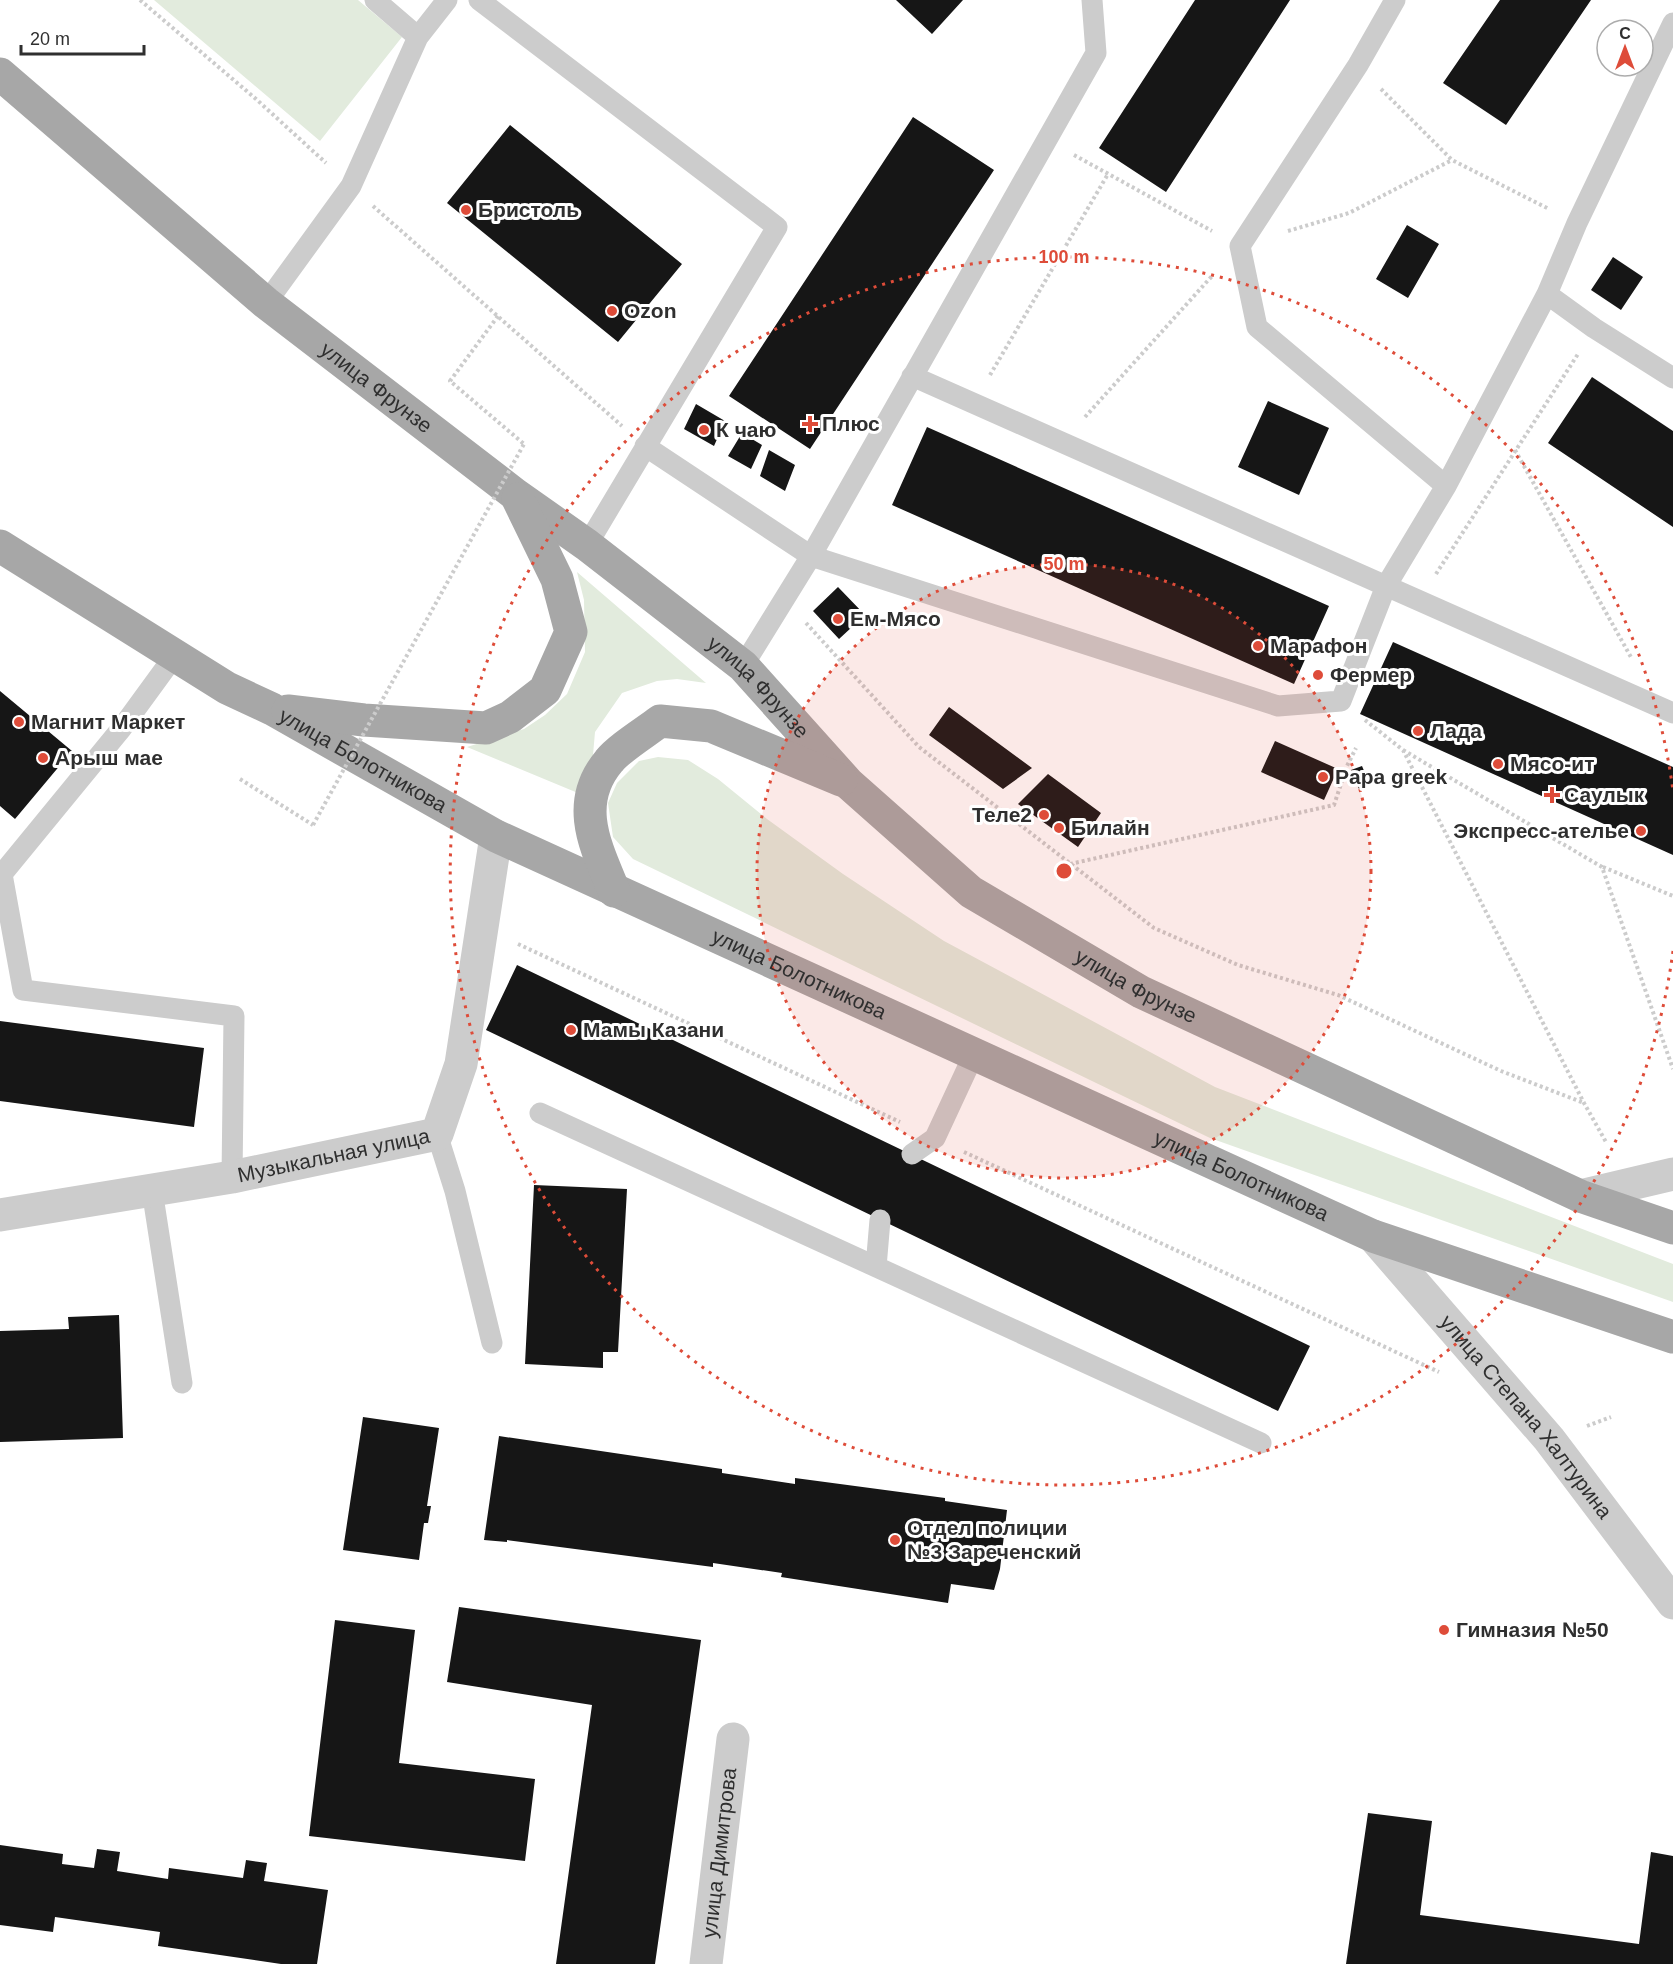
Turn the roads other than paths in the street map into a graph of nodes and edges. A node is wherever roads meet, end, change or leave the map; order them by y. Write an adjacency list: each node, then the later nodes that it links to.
1 (375, 0): 7 (lane)
2 (447, 0): 7 (lane)
3 (480, 0): 13 (lane)
4 (1092, 0): 11 (lane)
5 (1395, 0): 14 (lane)
6 (1673, 23): 9 (lane)
7 (418, 37): 10 (lane)
8 (0, 74): 10 (main road, улица Фрунзе)
9 (1547, 294): 12 (lane); 14 (lane)
10 (266, 303): 15 (main road, улица Фрунзе)
11 (912, 376): 18 (lane); 19 (lane)
12 (1673, 378)
13 (645, 446): 16 (lane); 18 (lane)
14 (1446, 486): 19 (lane)
15 (516, 495): 16 (main road, улица Фрунзе); 23 (main road)
16 (588, 545): 21 (main road, улица Фрунзе)
17 (0, 546): 20 (main road, улица Болотникова)
18 (811, 556): 19 (lane); 21 (lane)
19 (1386, 586): 22 (lane)
20 (175, 656): 23 (main road, улица Болотникова); 26 (lane)
21 (743, 666): 24 (main road, улица Фрунзе)
22 (1665, 709)
23 (272, 710): 25 (main road, улица Болотникова)
24 (848, 783): 27 (main road); 35 (main road, улица Фрунзе)
25 (496, 836): 27 (main road, улица Болотникова); 30 (street, Музыкальная улица)
26 (1, 873): 33 (lane)
27 (614, 891): 28 (main road, улица Болотникова)
28 (974, 1054): 31 (lane); 39 (main road, улица Болотникова)
29 (540, 1113): 40 (lane)
30 (437, 1134): 33 (street, Музыкальная улица); 42 (lane)
31 (912, 1154)
32 (1673, 1174): 35 (street)
33 (232, 1177): 34 (street, Музыкальная улица)
34 (152, 1190): 36 (street, Музыкальная улица); 43 (lane)
35 (1580, 1196): 38 (main road, улица Фрунзе)
36 (0, 1215)
37 (880, 1220): 40 (lane)
38 (1673, 1228)
39 (1373, 1236): 41 (main road, улица Болотникова); 45 (street, улица Степана Халтурина)
40 (876, 1267): 44 (lane)
41 (1673, 1337)
42 (492, 1343)
43 (182, 1383)
44 (1261, 1443)
45 (1673, 1602)
46 (733, 1739): 47 (street, улица Димитрова)
47 (706, 1964)

